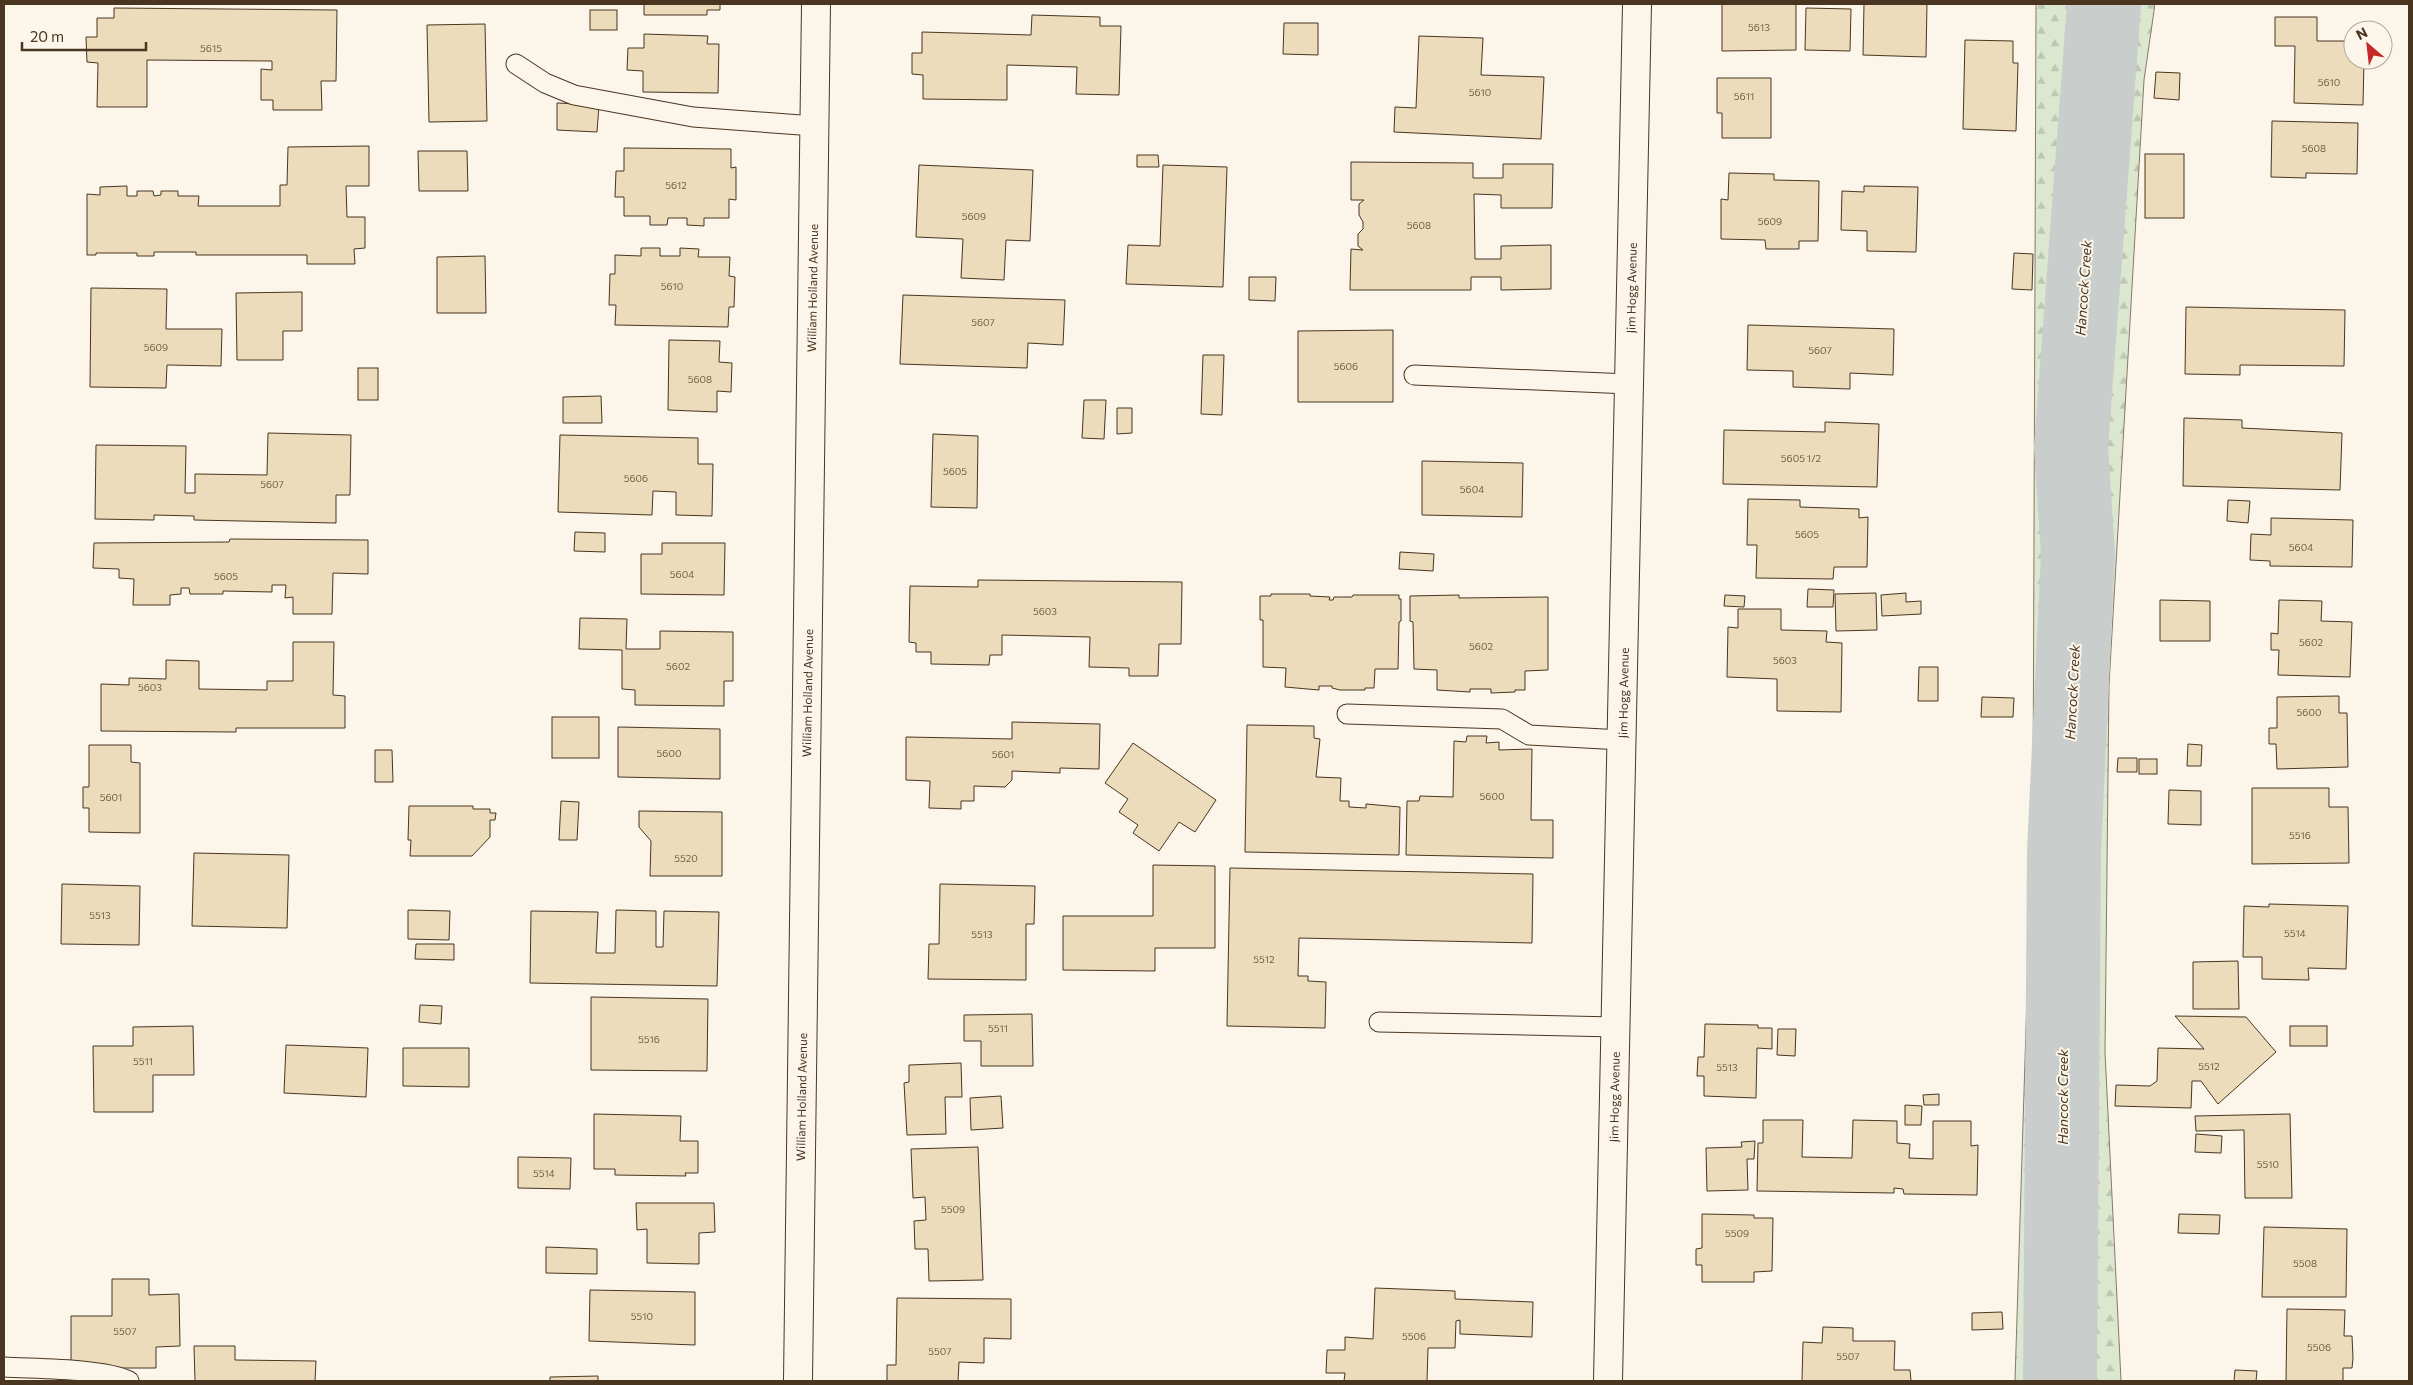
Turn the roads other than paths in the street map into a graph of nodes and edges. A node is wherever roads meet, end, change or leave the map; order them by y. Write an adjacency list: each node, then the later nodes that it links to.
1 (816, 4): 4 (street, William Holland Avenue)
2 (1637, 4): 6 (street, Jim Hogg Avenue)
3 (516, 64): 4 (lane)
4 (814, 126): 13 (street, William Holland Avenue)
5 (1414, 375): 6 (lane)
6 (1629, 384): 8 (street, Jim Hogg Avenue)
7 (1347, 714): 8 (lane)
8 (1622, 740): 10 (street, Jim Hogg Avenue)
9 (1379, 1022): 10 (lane)
10 (1616, 1028): 14 (street, Jim Hogg Avenue)
11 (4, 1367): 12 (lane)
12 (129, 1381)
13 (798, 1381)
14 (1608, 1381)

